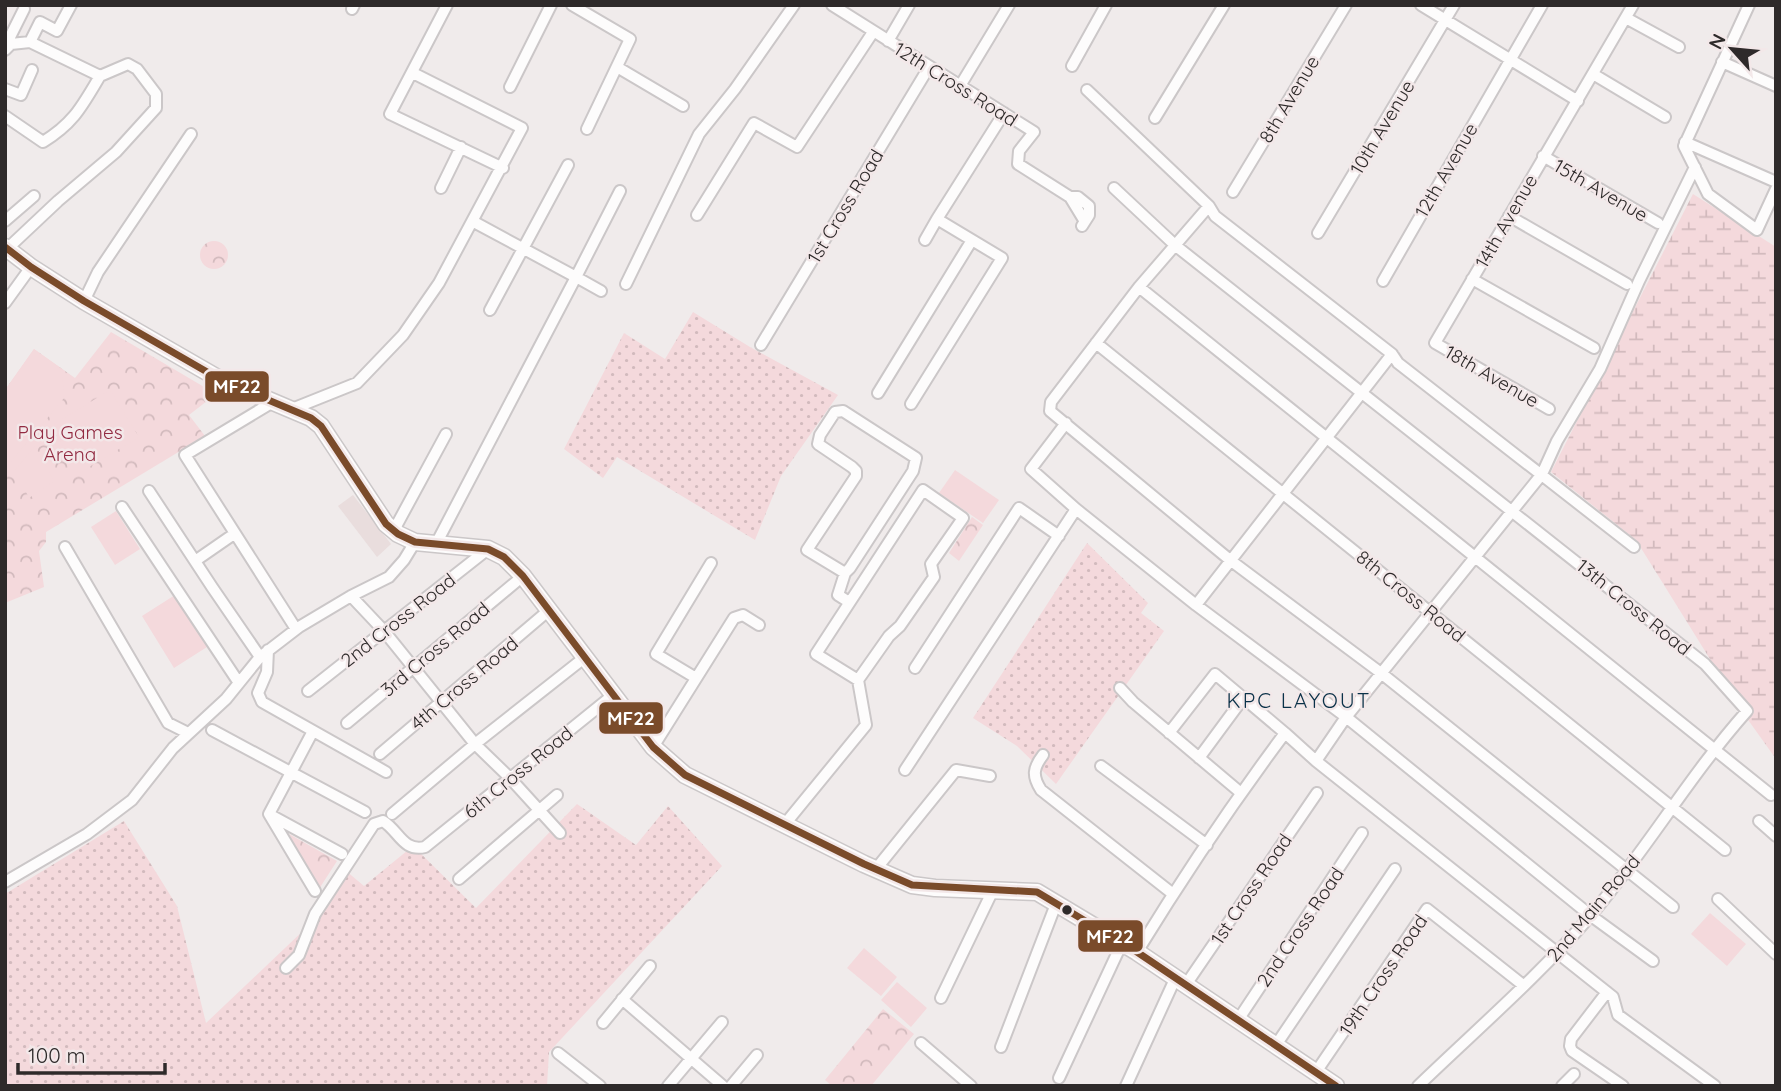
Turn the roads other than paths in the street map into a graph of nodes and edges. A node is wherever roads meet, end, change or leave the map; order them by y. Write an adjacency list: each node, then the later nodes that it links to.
1 (71, 5): 21 (street)
2 (447, 5): 31 (street)
3 (551, 5): 36 (street)
4 (572, 5): 28 (street)
5 (794, 5): 79 (street)
6 (832, 5): 20 (street, 12th Cross Road)
7 (909, 5): 22 (street)
8 (1009, 5): 34 (street)
9 (1105, 5): 27 (street)
10 (1224, 5): 44 (street)
11 (1346, 5): 58 (street, 8th Avenue)
12 (1421, 5): 19 (street)
13 (1454, 5): 19 (street, 10th Avenue)
14 (1542, 5): 25 (street, 12th Avenue)
15 (1633, 5): 18 (street, 14th Avenue)
16 (1749, 5): 26 (street)
17 (24, 9): 23 (street)
18 (1626, 18): 24 (street); 32 (street, 14th Avenue)
19 (1446, 20): 25 (street); 69 (street, 10th Avenue)
20 (873, 32): 22 (street, 12th Cross Road); 62 (street)
21 (30, 41): 23 (street); 33 (street)
22 (888, 41): 29 (street, 12th Cross Road)
23 (8, 47)
24 (1679, 47)
25 (1510, 59): 39 (street); 78 (street, 12th Avenue)
26 (1722, 62): 35 (street); 47 (street)
27 (1072, 65)
28 (617, 67): 40 (street); 45 (street)
29 (929, 67): 34 (street, 12th Cross Road); 88 (street, 1st Cross Road)
30 (32, 70): 37 (street)
31 (413, 73): 48 (street); 52 (street)
32 (1593, 74): 39 (street, 14th Avenue); 43 (street)
33 (100, 76): 42 (street); 73 (street)
34 (960, 86): 41 (street, 12th Cross Road)
35 (1776, 86)
36 (510, 87)
37 (5, 89)
38 (1087, 90): 60 (street)
39 (1578, 100): 49 (street, 14th Avenue)
40 (683, 106)
41 (1003, 113): 64 (street); 67 (street, 12th Cross Road)
42 (5, 117)
43 (1665, 117)
44 (1155, 118)
45 (587, 129)
46 (191, 134): 83 (street)
47 (1685, 142): 51 (street); 53 (street)
48 (461, 147): 52 (street); 55 (street)
49 (1544, 156): 63 (street, 14th Avenue); 68 (street, 15th Avenue)
50 (568, 165): 74 (street)
51 (1695, 167): 61 (street); 100 (street)
52 (503, 168): 66 (street)
53 (1776, 182)
54 (1114, 187): 72 (street, 13th Cross Road)
55 (441, 188)
56 (1776, 189): 61 (street)
57 (620, 191): 76 (street)
58 (1233, 192)
59 (34, 196): 65 (street)
60 (1209, 206): 72 (street); 90 (street)
61 (1772, 210)
62 (697, 215)
63 (1508, 216): 77 (street, 14th Avenue); 80 (street)
64 (937, 219): 70 (street); 71 (street)
65 (5, 221)
66 (474, 222): 74 (street); 95 (street)
67 (1083, 223)
68 (1658, 223)
69 (1318, 233)
70 (925, 240)
71 (972, 240): 91 (street); 94 (street)
72 (1176, 246): 81 (street); 92 (street, 13th Cross Road)
73 (6, 248): 75 (main road)
74 (523, 249): 76 (street); 85 (street)
75 (31, 267): 83 (main road); 84 (street)
76 (576, 277): 82 (street); 110 (street)
77 (1472, 279): 87 (street, 14th Avenue); 89 (street)
78 (1383, 281)
79 (626, 284)
80 (1627, 284)
81 (1139, 287): 86 (street); 99 (street)
82 (601, 291)
83 (84, 301): 93 (main road)
84 (5, 303)
85 (490, 310)
86 (1096, 343): 97 (street); 102 (street, 8th Cross Road)
87 (1435, 343): 96 (street, 18th Avenue)
88 (761, 345)
89 (1594, 348)
90 (1392, 354): 92 (street); 100 (street)
91 (878, 393)
92 (1362, 393): 99 (street); 105 (street, 13th Cross Road)
93 (273, 402): 95 (main road); 107 (street)
94 (911, 404)
95 (292, 409): 106 (main road)
96 (1549, 409)
97 (1066, 423): 104 (street); 115 (street)
98 (446, 434): 106 (street)
99 (1328, 436): 102 (street); 114 (street)
100 (1542, 474): 105 (street); 112 (street)
101 (149, 491): 116 (street)
102 (1283, 494): 115 (street); 124 (street, 8th Cross Road)
103 (121, 507): 135 (street)
104 (1076, 509): 108 (street); 122 (street)
105 (1514, 511): 114 (street); 141 (street, 13th Cross Road)
106 (394, 530): 109 (main road)
107 (234, 534): 116 (street); 126 (street)
108 (1059, 536): 131 (street); 157 (street)
109 (415, 542): 110 (main road); 120 (street)
110 (436, 544): 113 (main road)
111 (65, 547): 146 (street)
112 (1634, 547)
113 (488, 549): 119 (main road); 127 (street, 2nd Cross Road)
114 (1476, 558): 124 (street); 151 (street)
115 (1230, 560): 122 (street); 132 (street)
116 (195, 561): 128 (street)
117 (711, 563): 133 (street)
118 (845, 573): 118 (street); 121 (street)
119 (523, 576): 123 (main road); 130 (street, 3rd Cross Road)
120 (351, 596): 126 (street); 127 (street)
121 (849, 603): 134 (street); 134 (street)
122 (1196, 605): 142 (street)
123 (548, 611): 129 (main road); 140 (street, 4th Cross Road)
124 (1431, 613): 132 (street); 166 (street, 8th Cross Road)
125 (760, 625): 133 (street)
126 (296, 628): 128 (street)
127 (384, 631): 130 (street); 137 (street, 2nd Cross Road)
128 (264, 654): 135 (street); 145 (street)
129 (584, 658): 138 (main road); 149 (street)
130 (414, 666): 140 (street); 143 (street, 3rd Cross Road)
131 (915, 668)
132 (1381, 673): 142 (street); 181 (street)
133 (696, 678): 150 (street)
134 (858, 680): 172 (street)
135 (240, 682): 146 (street)
136 (1120, 688): 147 (street)
137 (308, 691)
138 (612, 696): 150 (main road); 161 (street, 6th Cross Road)
139 (1244, 697): 147 (street); 148 (street); 154 (street)
140 (441, 703): 149 (street); 152 (street, 4th Cross Road)
141 (1747, 711): 151 (street, 2nd Main Road)
142 (1346, 717): 155 (street); 190 (street)
143 (347, 723)
144 (212, 730): 158 (street)
145 (313, 731): 158 (street); 159 (street)
146 (188, 733): 183 (street)
147 (1169, 733): 154 (street)
148 (1285, 733): 155 (street); 162 (street)
149 (475, 744): 161 (street); 170 (street)
150 (653, 747): 172 (main road)
151 (1714, 748): 165 (street); 166 (street, 2nd Main Road)
152 (380, 754)
153 (1044, 755): 186 (street)
154 (1199, 758): 162 (street)
155 (1316, 761): 193 (street)
156 (1101, 766): 176 (street)
157 (905, 770)
158 (291, 772): 168 (street); 169 (street)
159 (386, 772)
160 (990, 776): 179 (street)
161 (510, 778): 167 (street); 197 (street, 6th Cross Road)
162 (1241, 793): 176 (street)
163 (1317, 793): 198 (street, 1st Cross Road)
164 (557, 795): 167 (street)
165 (1771, 795)
166 (1673, 807): 177 (street, 8th Cross Road); 181 (street, 2nd Main Road)
167 (538, 810): 173 (street); 182 (street)
168 (365, 812)
169 (269, 814): 178 (street); 185 (street)
170 (392, 814)
171 (1759, 821): 175 (street)
172 (785, 824): 179 (main road)
173 (559, 833)
174 (1362, 833): 203 (street, 2nd Cross Road)
175 (1776, 836)
176 (1207, 845): 186 (street)
177 (1726, 850)
178 (342, 854)
179 (876, 869): 184 (main road)
180 (1395, 869): 207 (street)
181 (1627, 871): 189 (street); 190 (street, 2nd Main Road)
182 (459, 879)
183 (5, 882)
184 (993, 890): 188 (main road); 201 (street)
185 (315, 891)
186 (1173, 894): 192 (street)
187 (1718, 899): 194 (street)
188 (1056, 904): 191 (main road); 208 (street)
189 (1673, 907)
190 (1590, 915): 193 (street, 2nd Main Road); 195 (street)
191 (1122, 943): 192 (main road); 214 (street)
192 (1138, 952): 198 (main road)
193 (1556, 953): 199 (street, 2nd Main Road); 200 (street)
194 (1776, 954)
195 (1653, 961)
196 (650, 966): 202 (street)
197 (286, 968)
198 (1180, 982): 203 (main road); 220 (street, 1st Cross Road)
199 (1523, 985): 212 (street, 19th Cross Road); 222 (street, 2nd Main Road)
200 (1607, 992): 224 (street); 225 (street)
201 (941, 998)
202 (622, 999): 205 (street); 211 (street)
203 (1238, 1020): 207 (main road)
204 (722, 1022): 211 (street)
205 (603, 1023)
206 (921, 1043): 219 (street)
207 (1276, 1045): 212 (main road)
208 (1001, 1047)
209 (558, 1053): 215 (street)
210 (757, 1055): 218 (street)
211 (691, 1059): 216 (street); 217 (street)
212 (1316, 1072): 221 (main road)
213 (1574, 1073): 223 (street)
214 (1059, 1078)
215 (600, 1086)
216 (668, 1086)
217 (723, 1086)
218 (731, 1086)
219 (971, 1086)
220 (1126, 1086)
221 (1336, 1086)
222 (1418, 1086)
223 (1562, 1086)
224 (1623, 1086)
225 (1715, 1086)

